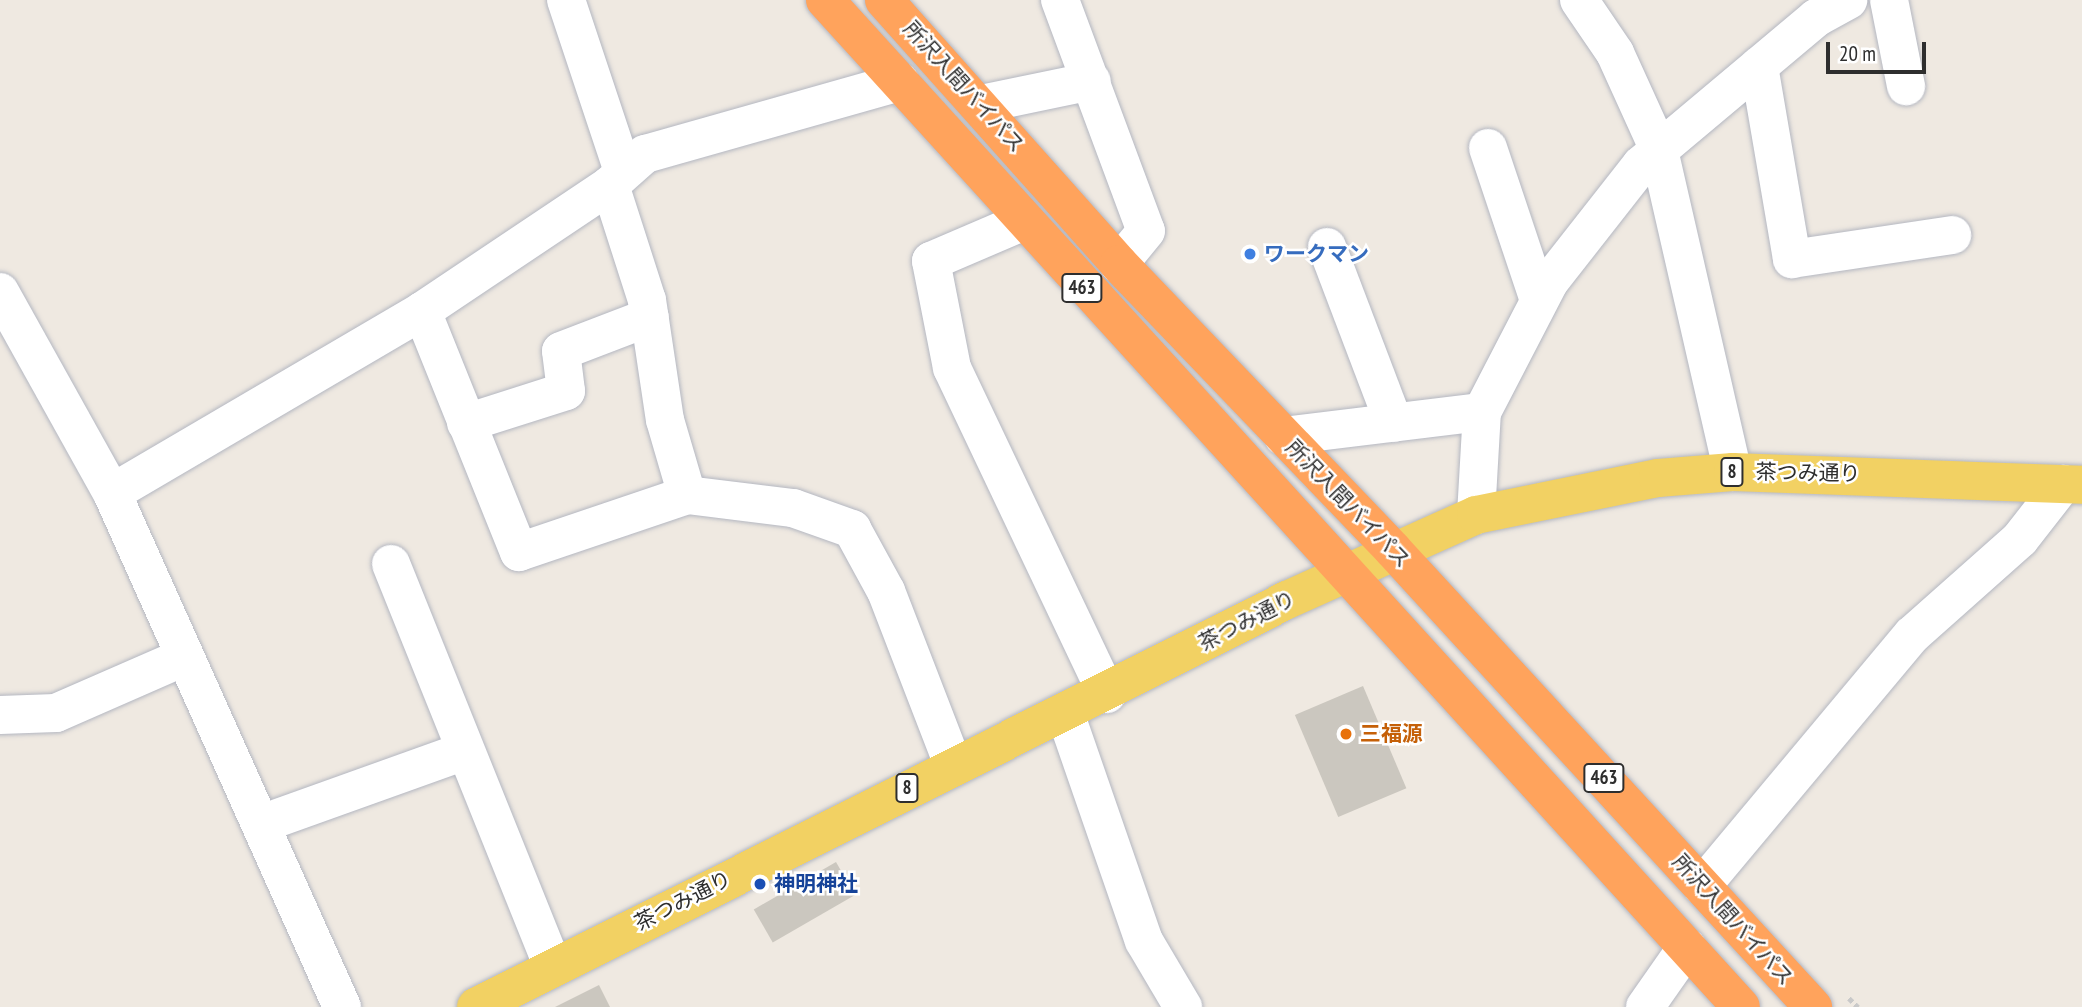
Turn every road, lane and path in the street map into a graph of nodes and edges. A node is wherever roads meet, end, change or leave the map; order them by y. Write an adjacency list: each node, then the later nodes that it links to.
1 (566, 0): 15 (street)
2 (825, 0): 10 (highway, 463)
3 (884, 0): 12 (highway, 所沢入間バイパス / 463)
4 (1060, 0): 9 (street)
5 (1579, 0): 14 (street)
6 (1848, 0): 8 (street)
7 (1889, 0): 11 (street)
8 (1759, 66): 14 (street); 17 (street)
9 (1092, 81): 12 (street); 19 (street)
10 (900, 82): 15 (street); 16 (highway, 463)
11 (1906, 86)
12 (981, 104): 19 (highway, 所沢入間バイパス / 463)
13 (1488, 148): 21 (street)
14 (1659, 150): 21 (street); 28 (street)
15 (617, 178): 22 (street); 23 (street)
16 (1022, 222): 35 (highway, 463); 37 (street)
17 (1952, 235)
18 (1327, 247): 26 (street)
19 (1119, 264): 27 (highway, 所沢入間バイパス / 463)
20 (0, 292): 30 (street)
21 (1539, 300): 24 (street)
22 (422, 311): 25 (street); 30 (street)
23 (650, 317): 25 (street); 31 (street)
24 (1482, 412): 26 (street); 32 (street)
25 (466, 423): 31 (street)
26 (1394, 423): 27 (street)
27 (1283, 436): 33 (highway, 所沢入間バイパス / 463)
28 (1733, 472): 29 (main road, 茶つみ通り / 8); 32 (main road, 茶つみ通り / 8)
29 (2072, 485): 43 (street)
30 (112, 493): 36 (street)
31 (687, 495): 41 (street)
32 (1476, 515): 33 (main road, 茶つみ通り / 8)
33 (1394, 550): 35 (main road, 茶つみ通り / 8); 43 (highway, 所沢入間バイパス / 463)
34 (391, 564): 40 (street)
35 (1342, 575): 37 (main road, 茶つみ通り / 8); 44 (highway, 463)
36 (182, 659): 39 (street); 42 (street)
37 (1107, 694): 38 (main road, 茶つみ通り / 8)
38 (1065, 713): 41 (main road, 茶つみ通り / 8); 48 (street)
39 (0, 715)
40 (465, 751): 42 (street); 45 (street)
41 (953, 765): 45 (main road, 茶つみ通り / 8)
42 (261, 824): 46 (street)
43 (1702, 886): 51 (highway, 所沢入間バイパス / 463)
44 (1687, 947): 49 (street); 50 (highway, 463)
45 (553, 967): 47 (main road, 茶つみ通り / 8)
46 (342, 1007)
47 (476, 1007)
48 (1183, 1007)
49 (1645, 1007)
50 (1741, 1007)
51 (1813, 1007)

